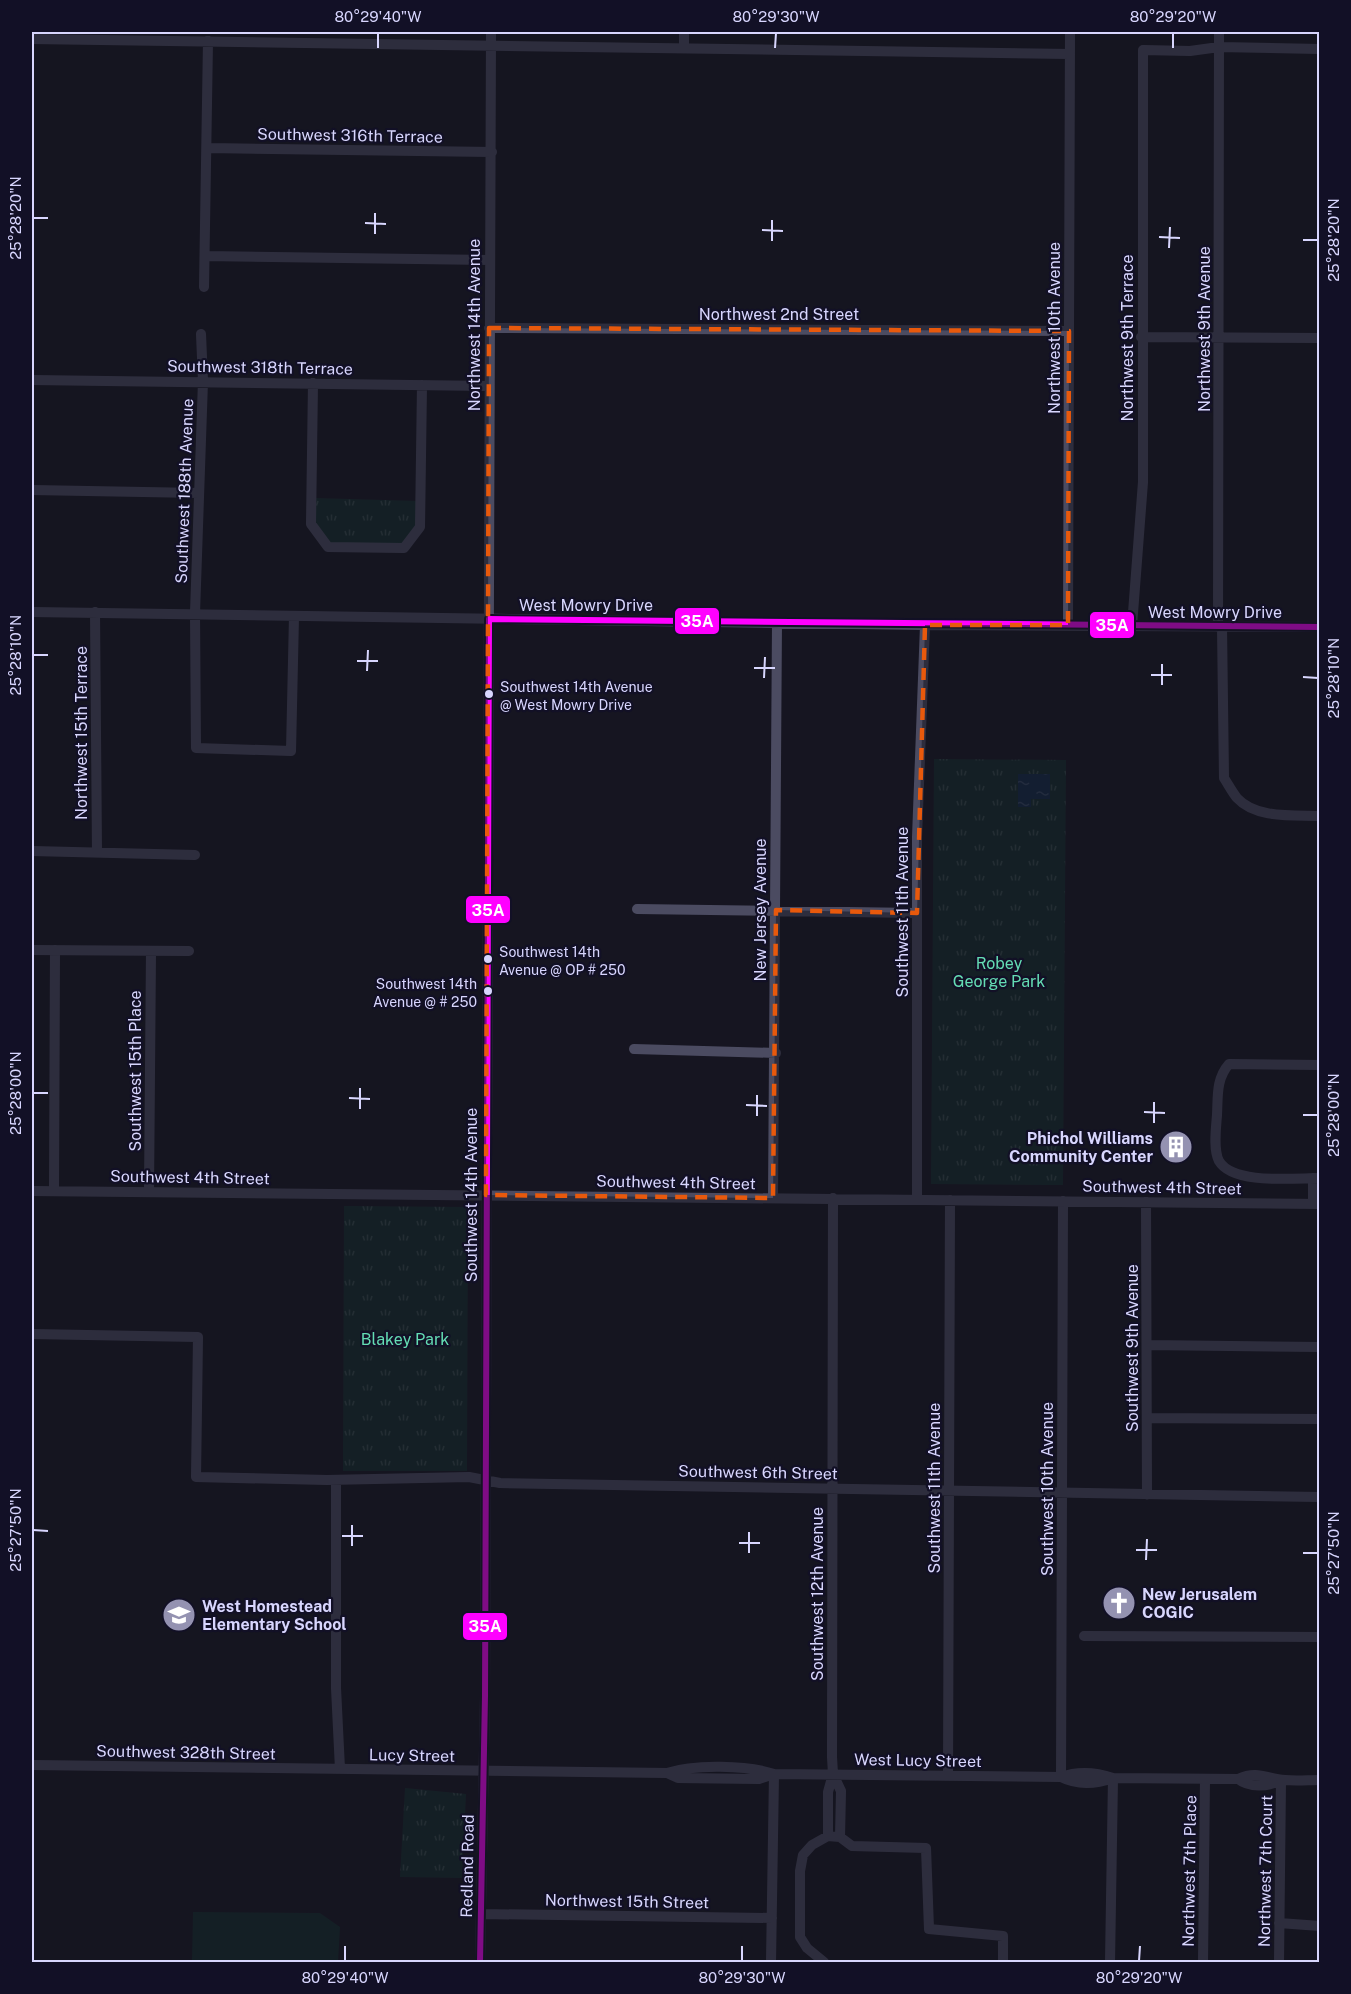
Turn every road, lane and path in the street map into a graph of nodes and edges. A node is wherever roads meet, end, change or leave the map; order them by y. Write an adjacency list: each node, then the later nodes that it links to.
1 (491, 32): 7 (street, Northwest 14th Avenue)
2 (684, 32): 8 (street)
3 (1070, 32): 11 (street, Northwest 10th Avenue)
4 (1219, 32): 9 (street, Northwest 9th Avenue)
5 (32, 39): 6 (street)
6 (208, 41): 7 (street); 12 (street)
7 (491, 44): 8 (street); 13 (street, Northwest 14th Avenue)
8 (684, 47): 11 (street)
9 (1219, 47): 10 (street); 20 (street, Northwest 9th Avenue); 21 (street, Northwest 9th Terrace)
10 (1320, 49)
11 (1070, 54): 18 (street, Northwest 10th Avenue)
12 (208, 148): 13 (street, Southwest 316th Terrace); 14 (street)
13 (492, 152): 15 (street, Northwest 14th Avenue)
14 (205, 256): 15 (street); 16 (street)
15 (489, 260): 17 (street, Northwest 14th Avenue)
16 (204, 286)
17 (489, 328): 18 (street, Northwest 2nd Street); 27 (street, Northwest 14th Avenue)
18 (1069, 331): 37 (street, Northwest 10th Avenue)
19 (201, 334): 24 (street, Southwest 188th Avenue)
20 (1219, 336): 21 (street); 22 (street); 39 (street, Northwest 9th Avenue)
21 (1141, 337): 38 (street, Northwest 9th Terrace)
22 (1320, 338)
23 (32, 380): 24 (street, Southwest 318th Terrace)
24 (203, 381): 25 (street, Southwest 318th Terrace); 29 (street, Southwest 188th Avenue)
25 (313, 383): 26 (street, Southwest 318th Terrace); 26 (street)
26 (422, 385): 27 (street, Southwest 318th Terrace)
27 (489, 386): 34 (street, Northwest 14th Avenue)
28 (32, 490): 29 (street)
29 (200, 494): 32 (street, Southwest 188th Avenue)
30 (32, 612): 31 (street, West Mowry Drive)
31 (95, 612): 32 (street, West Mowry Drive); 43 (street, Northwest 15th Terrace)
32 (195, 613): 33 (street, West Mowry Drive); 33 (street, Southwest 188th Avenue)
33 (294, 616): 34 (street, West Mowry Drive)
34 (489, 619): 35 (street, West Mowry Drive); 59 (street, Southwest 14th Avenue)
35 (777, 622): 36 (street, West Mowry Drive); 46 (street, New Jersey Avenue)
36 (926, 625): 37 (street, West Mowry Drive); 47 (street, Southwest 11th Avenue)
37 (1068, 625): 38 (street, West Mowry Drive)
38 (1132, 626): 39 (street, West Mowry Drive)
39 (1220, 627): 40 (street, West Mowry Drive); 41 (street)
40 (1320, 627)
41 (1320, 816)
42 (32, 851): 43 (street)
43 (97, 853): 44 (street)
44 (195, 855)
45 (637, 909): 46 (street)
46 (776, 910): 47 (street); 53 (street, New Jersey Avenue)
47 (917, 913): 62 (street, Southwest 11th Avenue)
48 (32, 950): 49 (street)
49 (55, 950): 50 (street); 57 (street)
50 (151, 951): 51 (street); 58 (street, Southwest 15th Place)
51 (189, 951)
52 (634, 1049): 53 (street)
53 (776, 1053): 60 (street, New Jersey Avenue)
54 (1320, 1065): 55 (street)
55 (1316, 1178): 66 (street)
56 (32, 1191): 57 (street, Southwest 4th Street)
57 (54, 1191): 58 (street, Southwest 4th Street)
58 (149, 1192): 59 (street, Southwest 4th Street)
59 (486, 1195): 60 (street, Southwest 4th Street); 73 (street, Southwest 14th Avenue)
60 (773, 1197): 61 (street, Southwest 4th Street)
61 (834, 1198): 62 (street, Southwest 4th Street); 74 (street, Southwest 12th Avenue)
62 (916, 1199): 63 (street, Southwest 4th Street)
63 (950, 1200): 64 (street, Southwest 4th Street); 75 (street, Southwest 11th Avenue)
64 (1063, 1201): 65 (street, Southwest 4th Street); 76 (street, Southwest 10th Avenue)
65 (1146, 1202): 66 (street, Southwest 4th Street); 68 (street, Southwest 9th Avenue)
66 (1316, 1203)
67 (32, 1334): 72 (street, Southwest 6th Street)
68 (1147, 1345): 69 (street); 70 (street, Southwest 9th Avenue)
69 (1320, 1347)
70 (1147, 1418): 71 (street); 77 (street, Southwest 9th Avenue)
71 (1320, 1419)
72 (336, 1480): 73 (street, Southwest 6th Street); 82 (street)
73 (485, 1480): 74 (street, Southwest 6th Street); 83 (street, Southwest 14th Avenue)
74 (833, 1488): 75 (street, Southwest 6th Street); 85 (street, Southwest 12th Avenue)
75 (949, 1491): 76 (street, Southwest 6th Street); 86 (street, Southwest 11th Avenue)
76 (1062, 1493): 77 (street, Southwest 6th Street); 87 (street, Southwest 10th Avenue)
77 (1147, 1495): 78 (street, Southwest 6th Street)
78 (1320, 1497)
79 (1084, 1636): 80 (street)
80 (1320, 1637)
81 (32, 1765): 82 (street, Southwest 328th Street)
82 (340, 1769): 83 (street, Lucy Street)
83 (484, 1771): 84 (street, West Lucy Street); 94 (street, Redland Road)
84 (774, 1774): 85 (street, West Lucy Street); 95 (street)
85 (833, 1774): 86 (street, West Lucy Street); 92 (street); 93 (street)
86 (948, 1776): 87 (street, West Lucy Street)
87 (1061, 1777): 88 (street, West Lucy Street)
88 (1113, 1778): 89 (street, West Lucy Street); 102 (street)
89 (1205, 1779): 90 (street, West Lucy Street); 103 (street, Northwest 7th Place)
90 (1281, 1780): 91 (street, West Lucy Street); 96 (street, Northwest 7th Court)
91 (1320, 1780)
92 (828, 1836): 93 (street); 100 (street)
93 (840, 1837): 101 (street)
94 (481, 1914): 95 (street, Northwest 15th Street); 98 (street, Redland Road)
95 (772, 1918): 99 (street)
96 (1280, 1923): 97 (street); 104 (street, Northwest 7th Court)
97 (1320, 1926)
98 (480, 1962)
99 (771, 1962)
100 (824, 1962)
101 (1003, 1962)
102 (1110, 1962)
103 (1203, 1962)
104 (1279, 1962)

